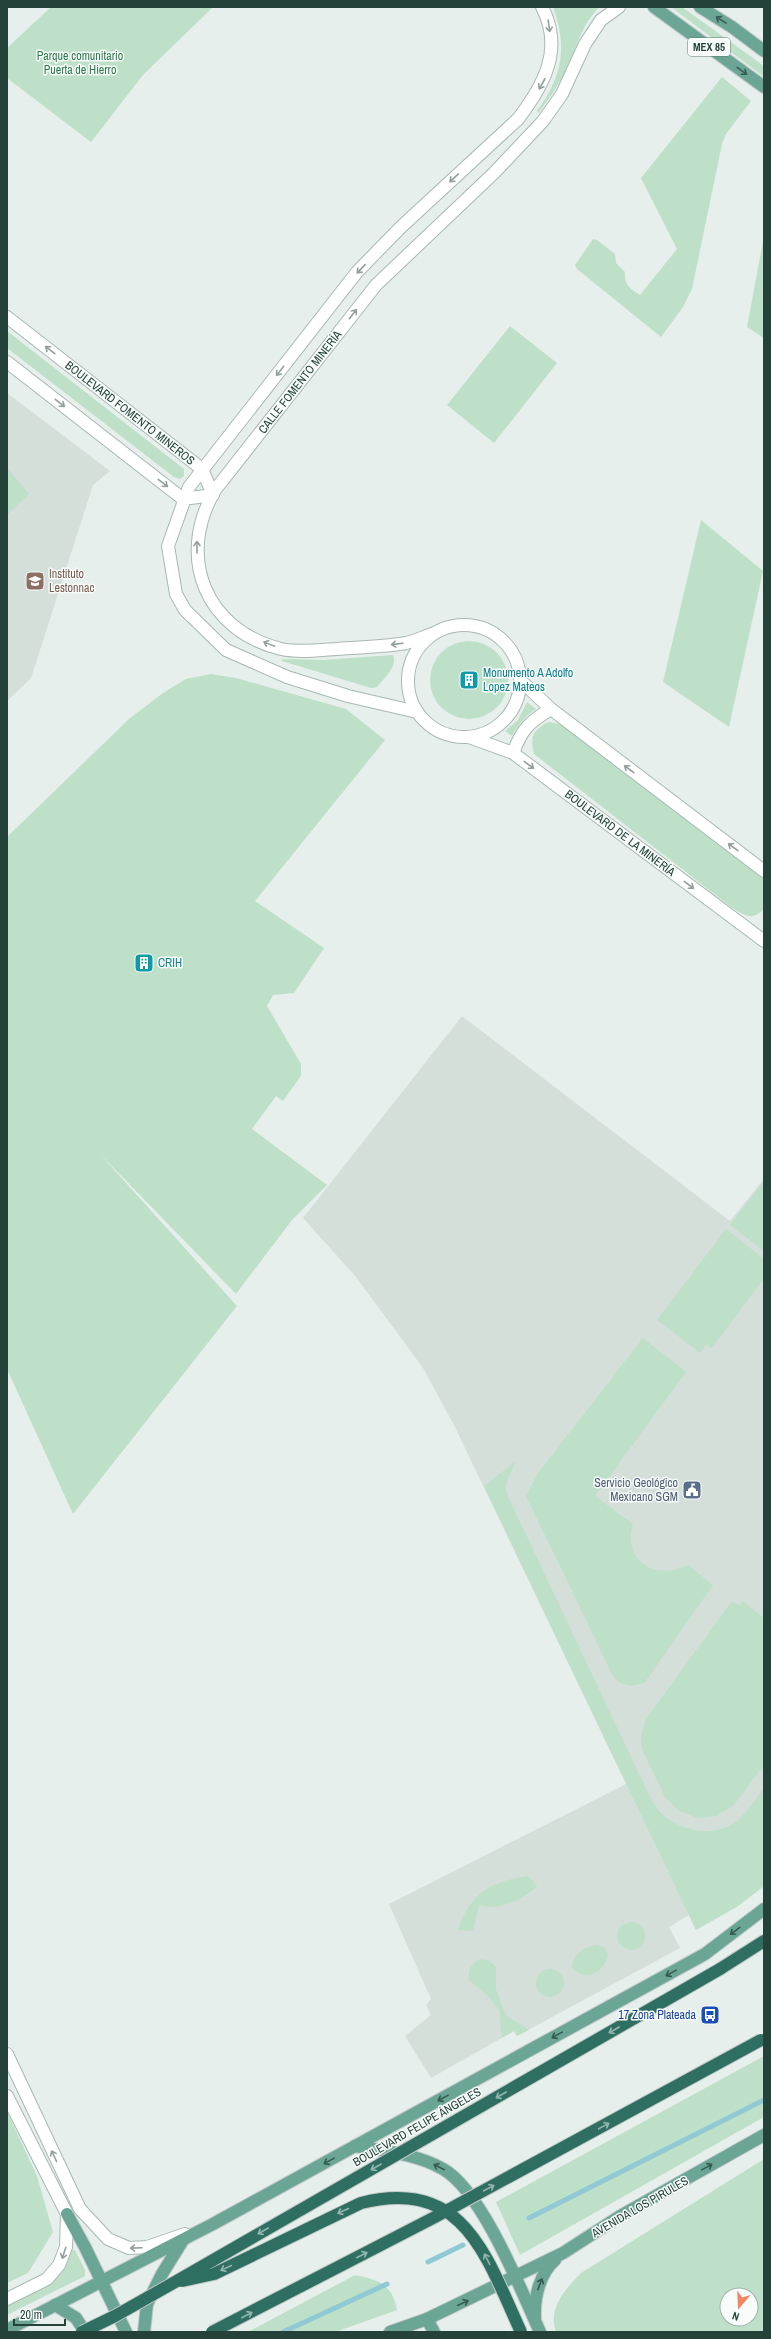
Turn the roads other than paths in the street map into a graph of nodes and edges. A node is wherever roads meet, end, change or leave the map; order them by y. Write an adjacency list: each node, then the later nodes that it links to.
1 (542, 7): 9 (street, CALLE FOMENTO MINERÍA, one-way to 9)
2 (619, 7): 10 (street, CALLE FOMENTO MINERÍA, one-way to 2)
3 (654, 7): 6 (main road, MEX 85, one-way to 6)
4 (700, 7): 5 (main road, MEX 85, one-way to 4)
5 (764, 51)
6 (764, 87)
7 (7, 317): 9 (street, BOULEVARD FOMENTO MINEROS, one-way to 7)
8 (7, 362): 11 (street, one-way to 11)
9 (202, 469): 10 (street, BOULEVARD FOMENTO MINEROS); 11 (street, CALLE FOMENTO MINERÍA)
10 (213, 495): 11 (street); 12 (street, CALLE FOMENTO MINERÍA, one-way to 10)
11 (183, 499): 15 (street, CALLE FOMENTO MINERÍA)
12 (435, 633): 13 (street); 15 (street)
13 (520, 680): 14 (street); 16 (street)
14 (551, 709): 17 (street); 18 (street, one-way to 14)
15 (417, 712): 16 (street)
16 (469, 737): 17 (street, BOULEVARD DE LA MINERÍA)
17 (513, 753): 19 (street, BOULEVARD DE LA MINERÍA, one-way to 19)
18 (764, 871)
19 (764, 941)
20 (764, 1909): 26 (main road, one-way to 26)
21 (764, 1941): 32 (highway, BOULEVARD FELIPE ÁNGELES, one-way to 32, bridge)
22 (764, 2039): 43 (highway, one-way to 22, bridge)
23 (7, 2054): 28 (street, one-way to 23)
24 (7, 2096): 27 (street)
25 (764, 2135): 30 (main road, AVENIDA LOS PIRULES, one-way to 25)
26 (355, 2146): 28 (main road, one-way to 28); 31 (main road, one-way to 26)
27 (67, 2214): 33 (main road); 34 (street, one-way to 34)
28 (213, 2224): 29 (main road)
29 (184, 2239): 33 (main road); 42 (main road)
30 (563, 2253): 31 (main road, AVENIDA LOS PIRULES); 37 (main road, one-way to 30)
31 (516, 2278): 36 (main road, AVENIDA LOS PIRULES, one-way to 31); 37 (main road)
32 (175, 2282): 39 (highway, BOULEVARD FELIPE ÁNGELES, bridge); 46 (highway, one-way to 32, bridge)
33 (101, 2283): 35 (main road); 41 (main road)
34 (7, 2300)
35 (55, 2305): 38 (main road); 40 (main road)
36 (427, 2319): 44 (main road, AVENIDA LOS PIRULES); 45 (main road)
37 (538, 2327)
38 (7, 2330)
39 (82, 2332)
40 (85, 2332)
41 (126, 2332)
42 (144, 2332)
43 (212, 2332)
44 (390, 2332)
45 (434, 2332)
46 (521, 2332)

